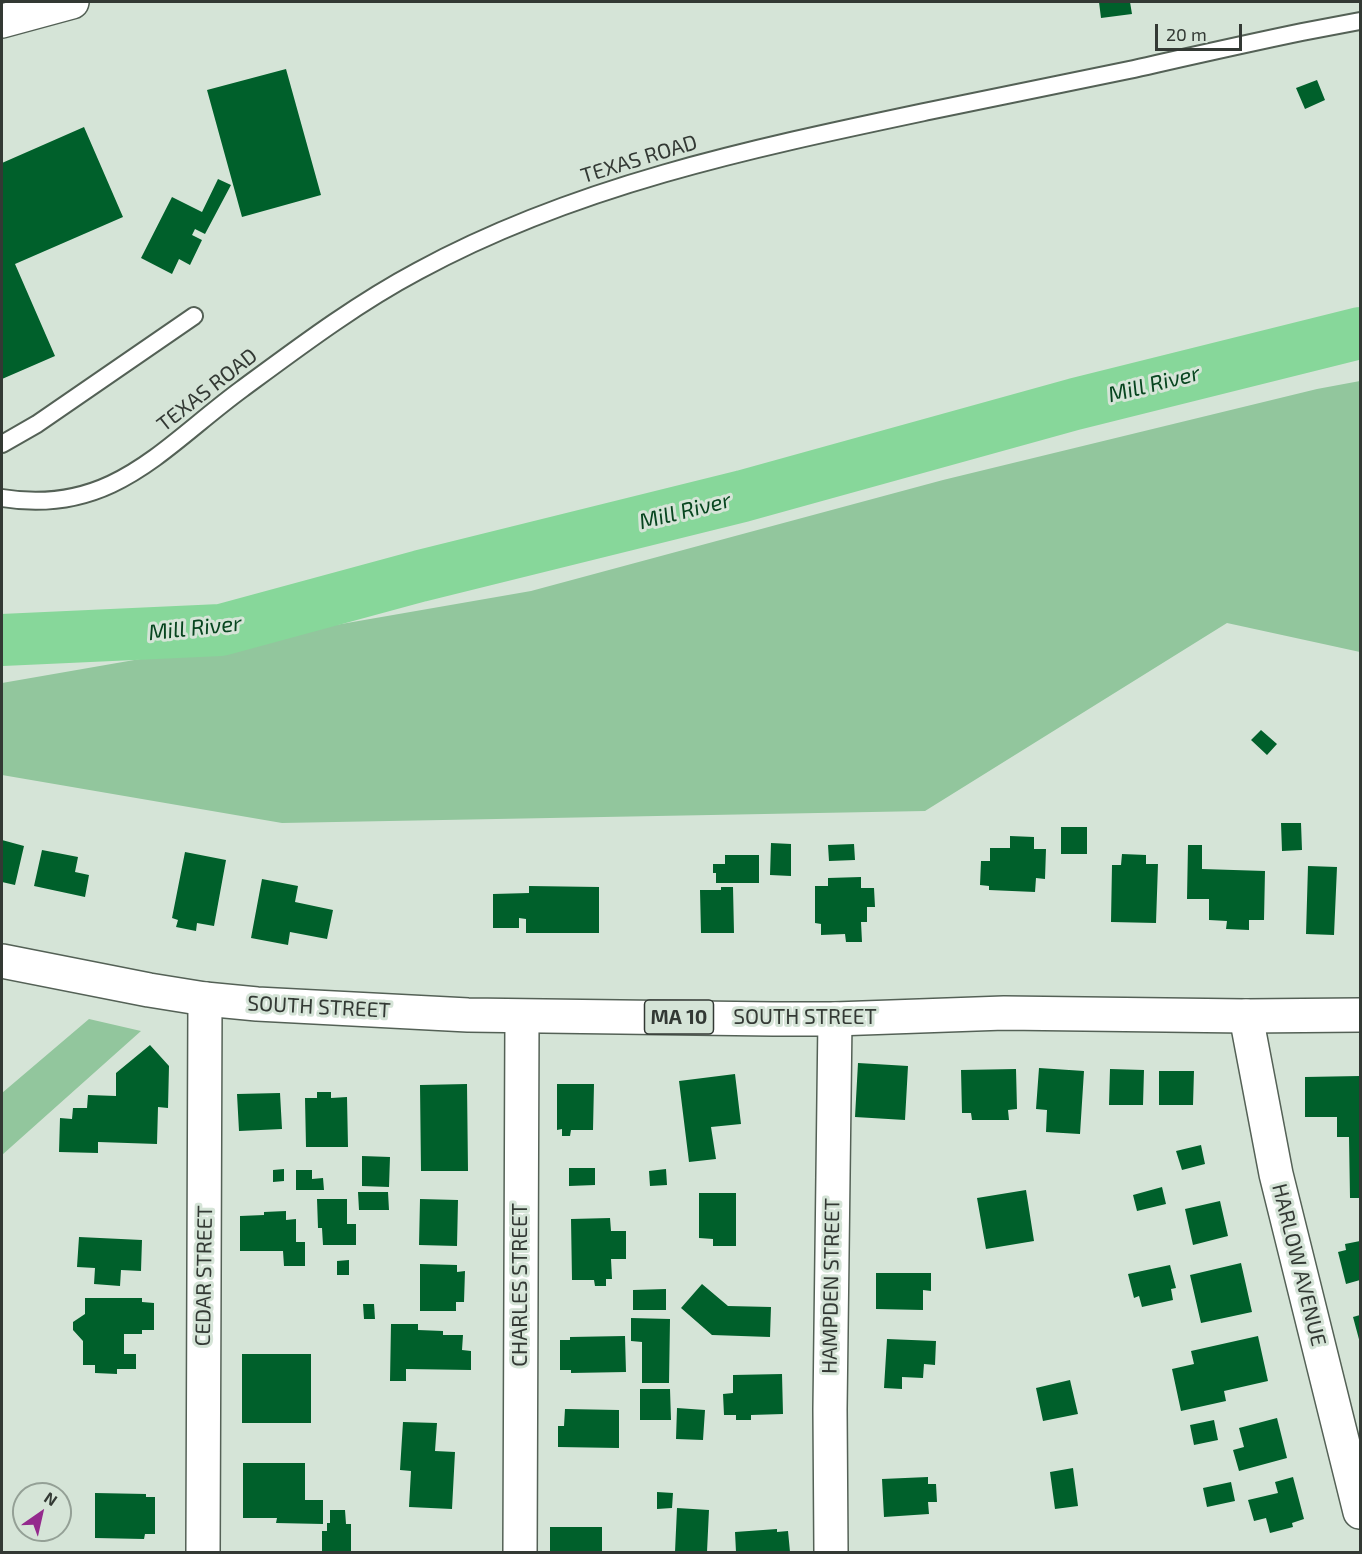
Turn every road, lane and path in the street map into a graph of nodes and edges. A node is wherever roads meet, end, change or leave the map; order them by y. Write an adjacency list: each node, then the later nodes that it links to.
1 (72, 2): 2 (street)
2 (2, 21)
3 (1360, 21): 6 (lane, TEXAS ROAD)
4 (194, 316): 5 (lane)
5 (2, 444)
6 (2, 498)
7 (2, 961): 8 (street, SOUTH STREET / MA 10)
8 (206, 999): 11 (street, SOUTH STREET / MA 10); 14 (street, CEDAR STREET)
9 (1360, 1015): 10 (street, SOUTH STREET / MA 10)
10 (1246, 1016): 12 (street, SOUTH STREET / MA 10); 13 (street, HARLOW AVENUE)
11 (522, 1017): 12 (street, SOUTH STREET / MA 10); 15 (street, CHARLES STREET)
12 (835, 1019): 16 (street, HAMPDEN STREET)
13 (1360, 1512)
14 (203, 1552)
15 (520, 1552)
16 (831, 1552)

